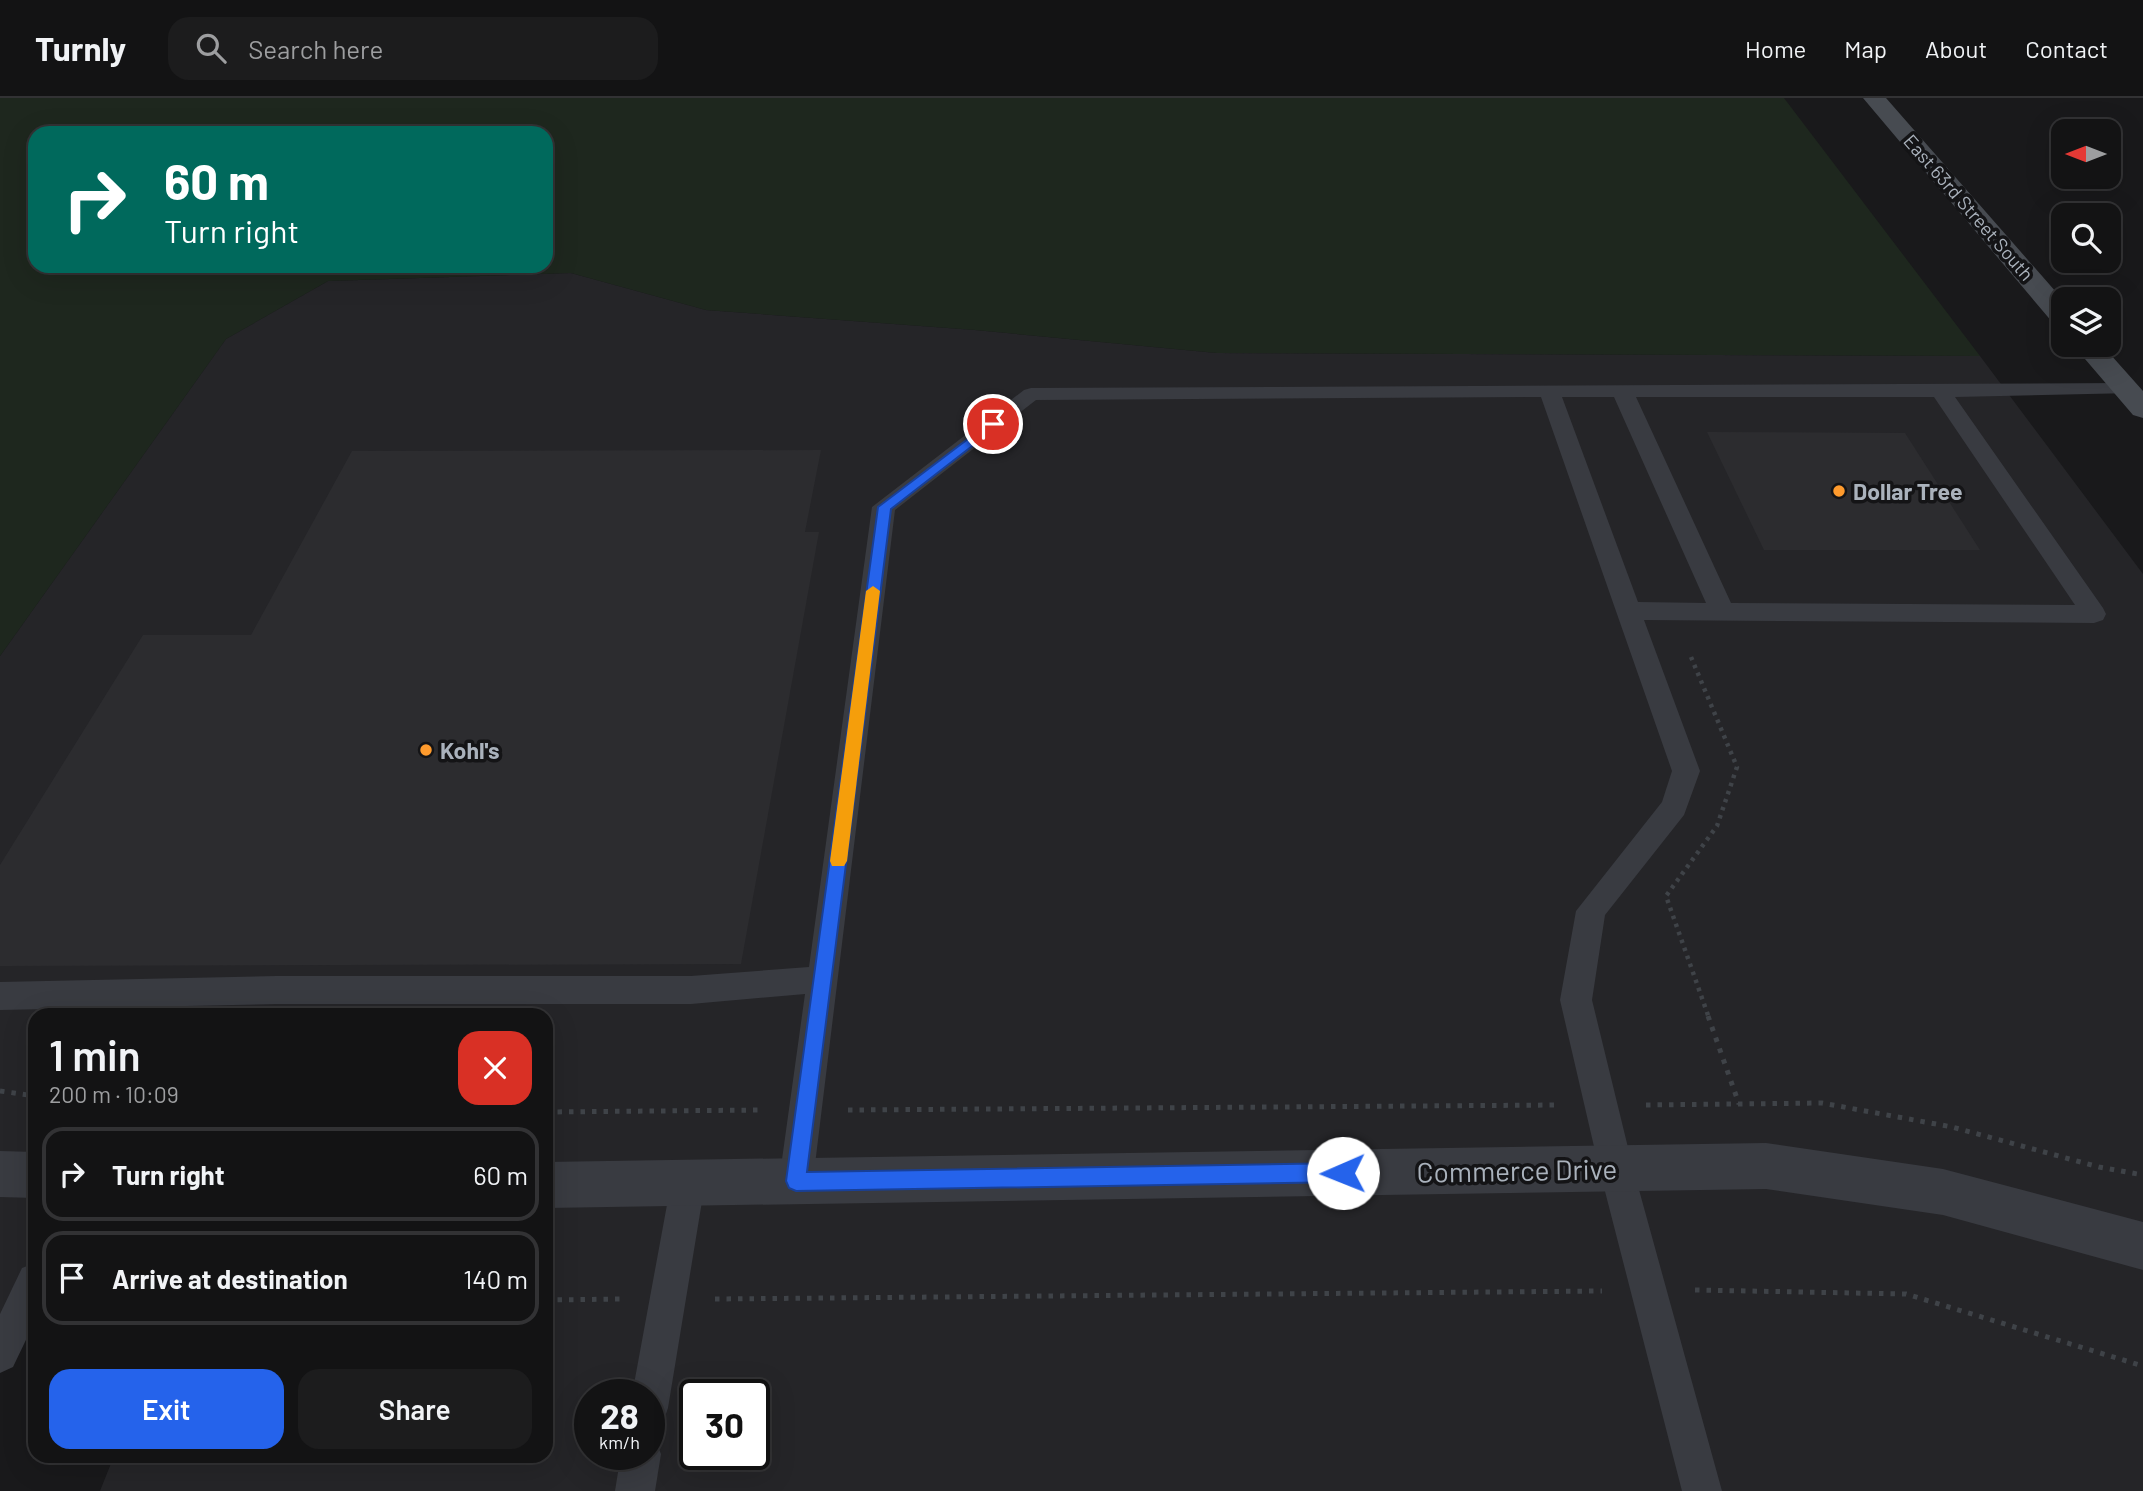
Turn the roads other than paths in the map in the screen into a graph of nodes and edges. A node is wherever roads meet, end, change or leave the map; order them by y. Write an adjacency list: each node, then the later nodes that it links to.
1 (1874, 98): 2 (main road, East 63rd Street South)
2 (2051, 303)
3 (2098, 357): 7 (main road)
4 (1549, 391): 5 (lane); 8 (lane); 10 (lane)
5 (1622, 391): 6 (lane); 9 (lane)
6 (1940, 391): 7 (lane); 9 (lane)
7 (2134, 399)
8 (1629, 611): 9 (lane); 12 (lane)
9 (1724, 612)
10 (822, 979): 11 (lane); 15 (lane)
11 (0, 996)
12 (1616, 1168): 15 (street, Commerce Drive); 18 (street, Commerce Drive); 24 (lane)
13 (0, 1174): 14 (street)
14 (28, 1175)
15 (796, 1181): 16 (street, Commerce Drive)
16 (688, 1183): 17 (street, Commerce Drive); 21 (lane)
17 (553, 1185)
18 (2143, 1246)
19 (28, 1296): 20 (lane)
20 (0, 1354)
21 (654, 1379)
22 (638, 1470): 23 (lane)
23 (635, 1491)
24 (1702, 1491)

